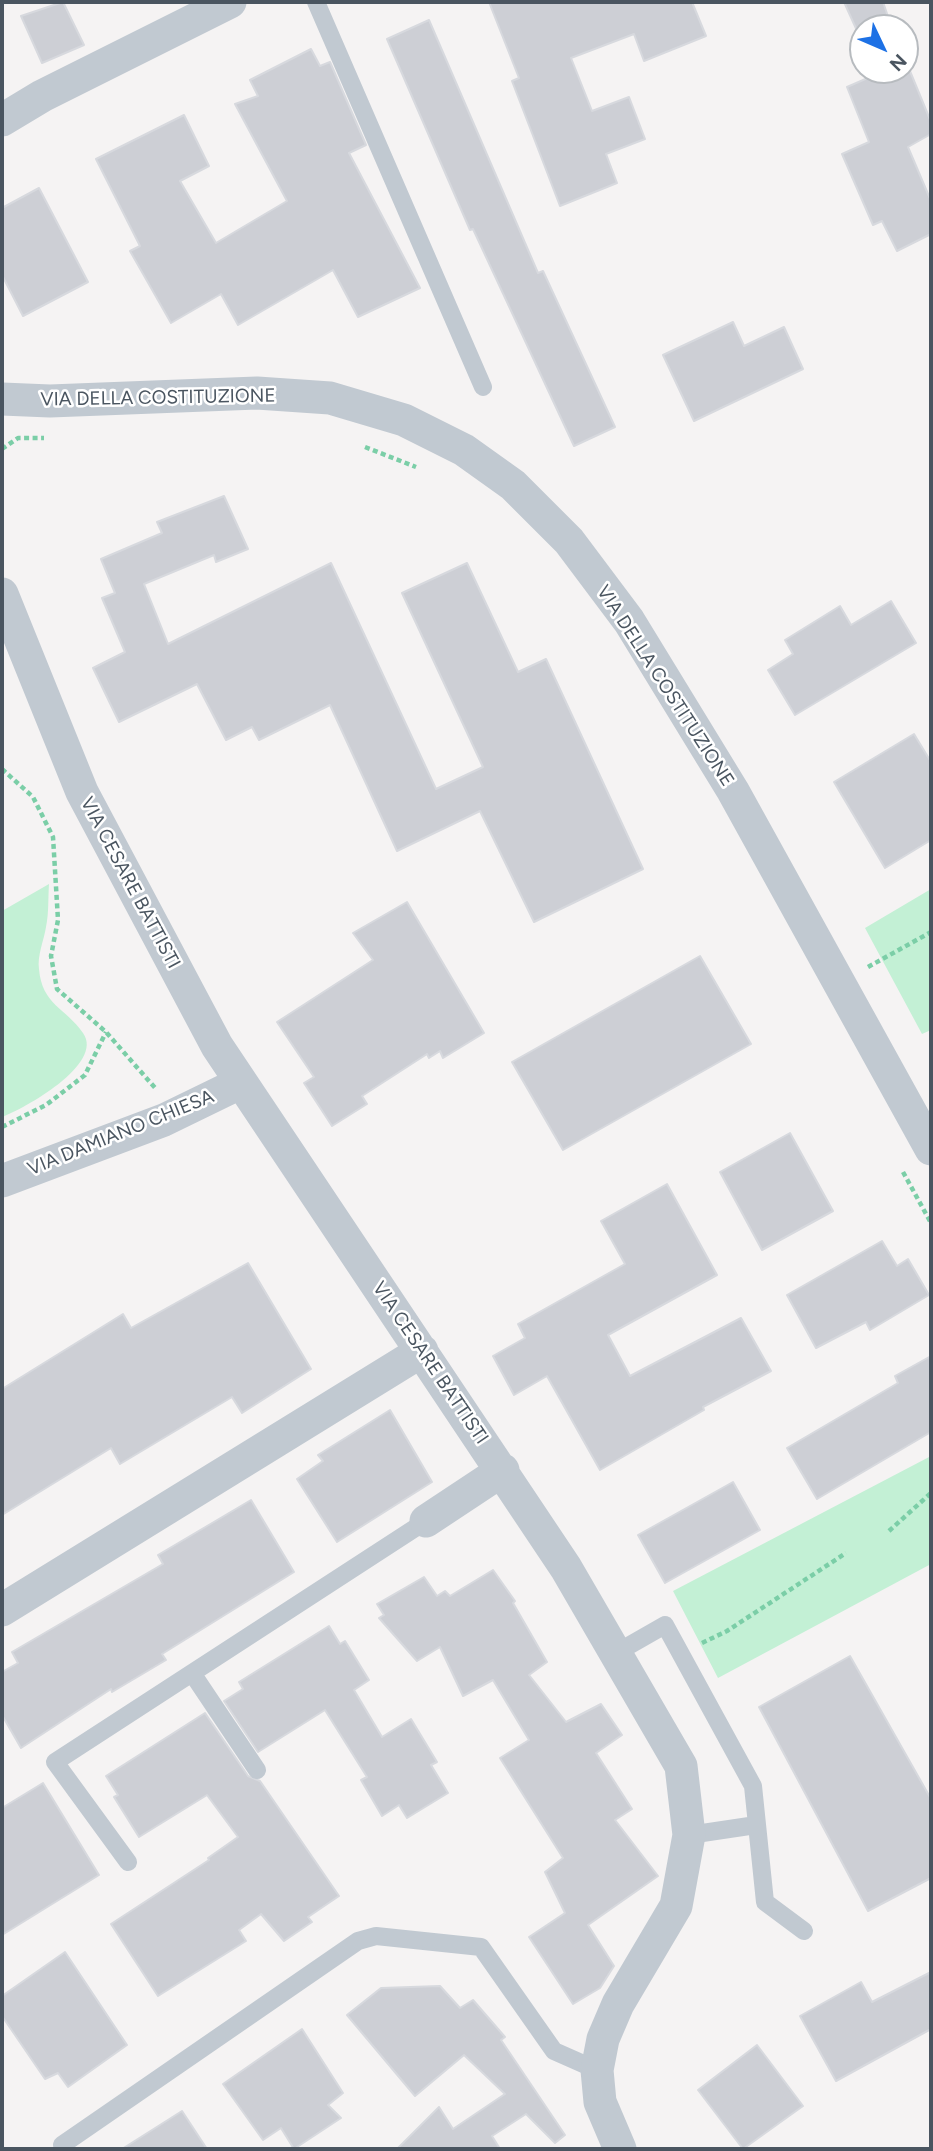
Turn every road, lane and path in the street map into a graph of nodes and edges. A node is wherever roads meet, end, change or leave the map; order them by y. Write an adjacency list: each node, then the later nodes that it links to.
1 (230, 2): 3 (street)
2 (316, 2): 4 (lane)
3 (2, 120)
4 (483, 387)
5 (2, 399): 13 (street, VIA DELLA COSTITUZIONE)
6 (50, 438): 8 (path)
7 (353, 442): 9 (path)
8 (2, 449)
9 (425, 471)
10 (2, 594): 15 (street, VIA CESARE BATTISTI)
11 (2, 769): 14 (path)
12 (931, 932): 13 (path)
13 (840, 982): 18 (street, VIA DELLA COSTITUZIONE)
14 (106, 1032): 16 (path); 17 (path)
15 (240, 1083): 16 (street, VIA DAMIANO CHIESA); 22 (street, VIA CESARE BATTISTI)
16 (164, 1120): 20 (street, VIA DAMIANO CHIESA)
17 (2, 1127)
18 (931, 1149)
19 (900, 1165): 21 (path)
20 (2, 1181)
21 (931, 1223)
22 (422, 1351): 23 (street, VIA CESARE BATTISTI); 28 (street)
23 (503, 1470): 25 (street); 29 (street, VIA CESARE BATTISTI)
24 (931, 1493): 26 (path)
25 (426, 1521): 31 (lane)
26 (889, 1531)
27 (846, 1553): 30 (path)
28 (2, 1610)
29 (616, 1653): 30 (lane); 34 (street, VIA CESARE BATTISTI)
30 (680, 1654): 33 (lane)
31 (192, 1672): 32 (lane); 35 (lane)
32 (257, 1770)
33 (756, 1825): 34 (lane); 36 (lane)
34 (689, 1835): 37 (street, VIA CESARE BATTISTI)
35 (128, 1862)
36 (804, 1931)
37 (597, 2070): 38 (lane); 39 (street, VIA CESARE BATTISTI)
38 (62, 2146)
39 (620, 2149)

